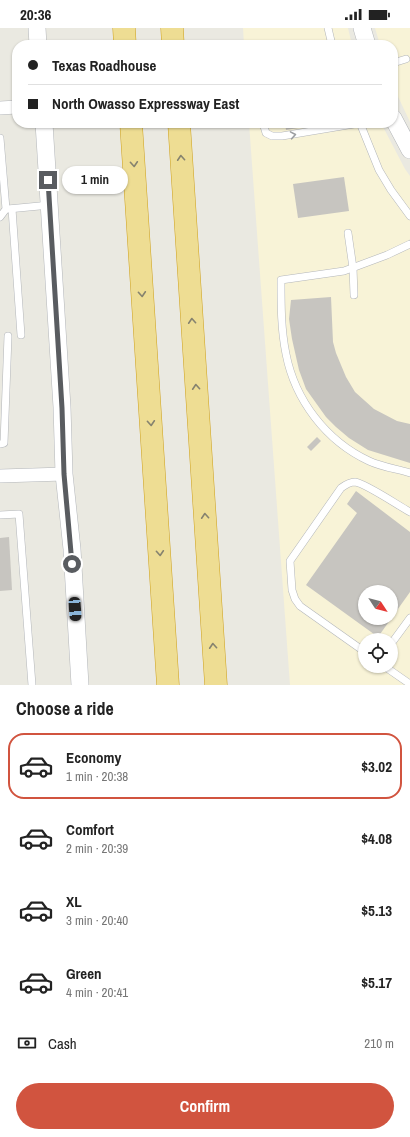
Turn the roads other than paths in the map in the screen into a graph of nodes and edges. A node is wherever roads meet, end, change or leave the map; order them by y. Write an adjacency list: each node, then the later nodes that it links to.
1 (37, 28): 6 (street)
2 (124, 28): 7 (highway)
3 (172, 28): 8 (highway)
4 (328, 28): 9 (lane)
5 (362, 28): 10 (street)
6 (38, 40)
7 (125, 40)
8 (173, 40)
9 (331, 40)
10 (366, 40)
11 (406, 59): 12 (lane)
12 (398, 61)
13 (12, 107): 14 (street)
14 (0, 108)
15 (398, 127): 23 (street)
16 (44, 128): 24 (street)
17 (131, 128): 48 (highway, one-way to 48)
18 (179, 128): 49 (highway, one-way to 18)
19 (264, 128): 20 (lane, one-way to 20)
20 (330, 128)
21 (362, 128): 26 (lane)
22 (0, 138): 25 (lane)
23 (410, 150)
24 (50, 205): 25 (lane); 37 (street)
25 (9, 209): 27 (lane); 32 (lane)
26 (410, 216)
27 (0, 217)
28 (348, 233): 30 (lane)
29 (410, 244): 30 (lane)
30 (353, 268): 31 (lane); 36 (lane)
31 (354, 295)
32 (21, 335)
33 (8, 336): 34 (lane)
34 (4, 356): 35 (lane)
35 (0, 444)
36 (410, 473)
37 (64, 474): 38 (street); 47 (street)
38 (0, 476)
39 (410, 512): 43 (lane)
40 (0, 515): 46 (lane)
41 (410, 618): 42 (lane)
42 (398, 634)
43 (358, 647)
44 (394, 673): 45 (lane)
45 (410, 684)
46 (32, 685)
47 (80, 685)
48 (168, 685)
49 (216, 685)

